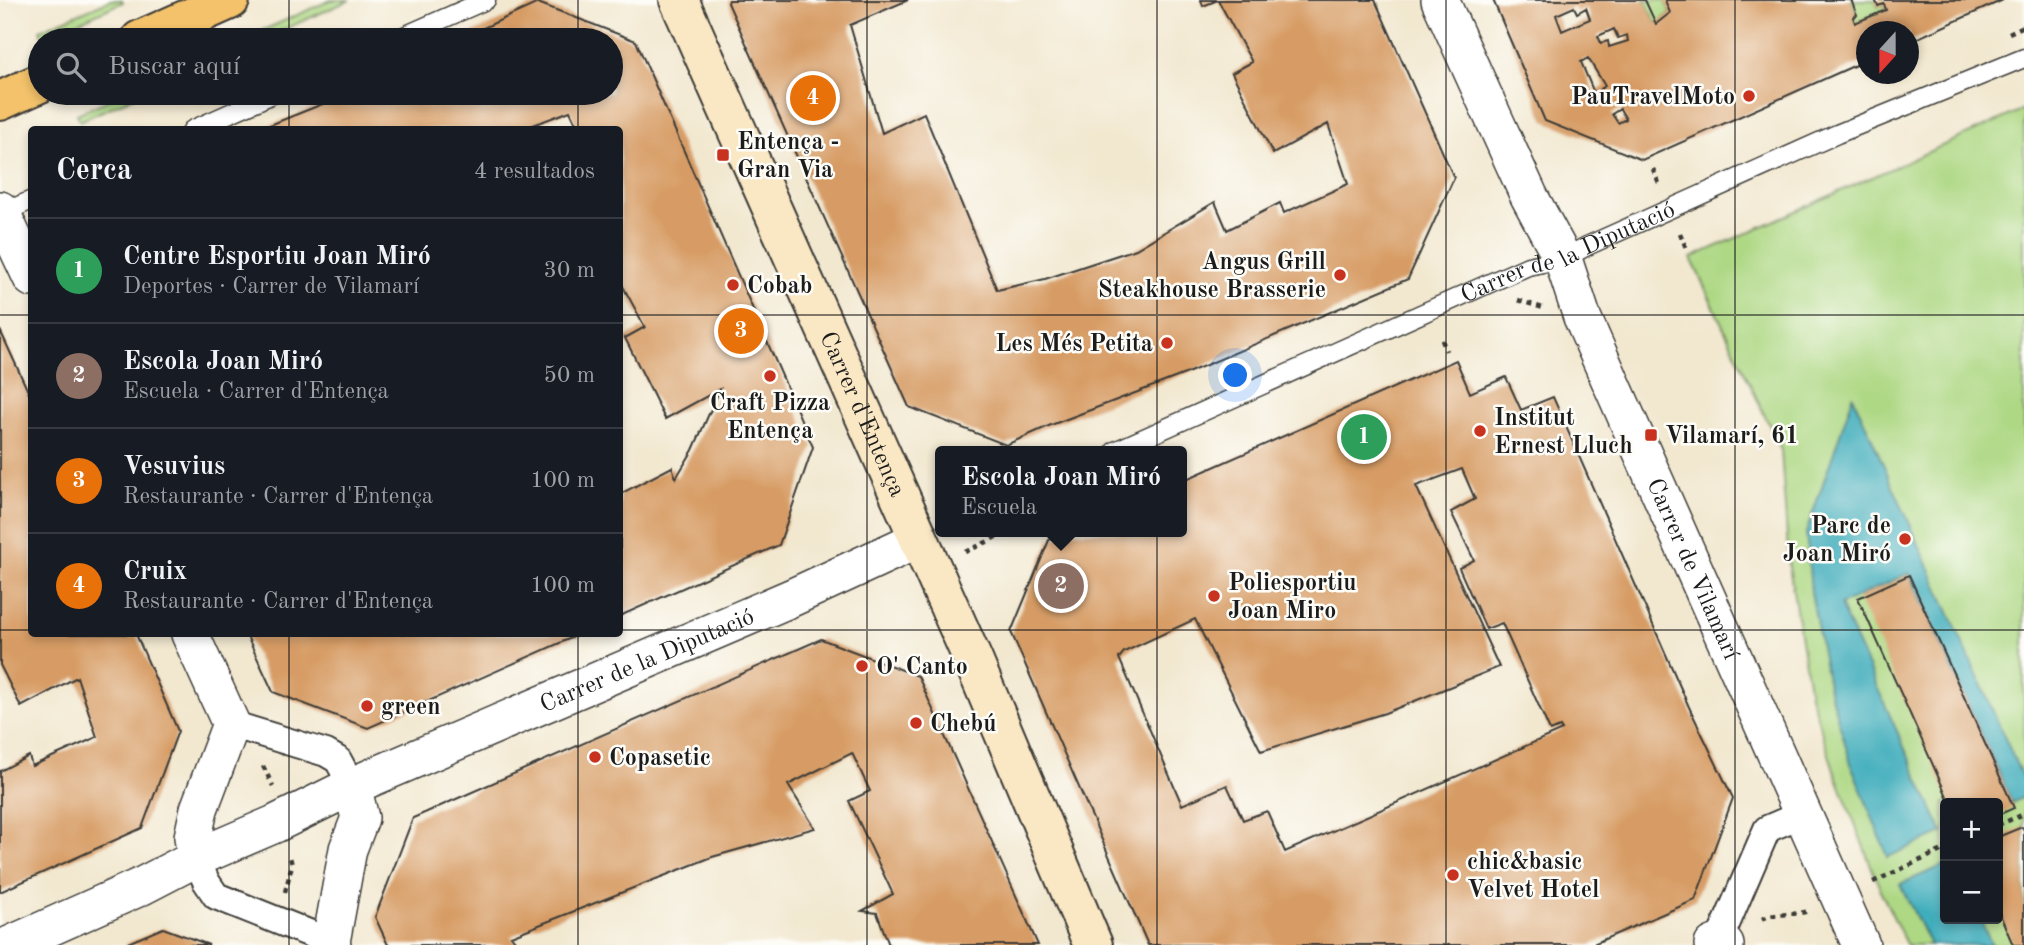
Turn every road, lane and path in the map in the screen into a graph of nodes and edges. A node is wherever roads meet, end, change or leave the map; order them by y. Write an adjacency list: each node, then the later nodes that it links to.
1 (230, 0): 5 (main road)
2 (486, 0): 6 (lane)
3 (679, 0): 24 (main road, Carrer d'Entença)
4 (1440, 0): 17 (street, Carrer de Vilamarí)
5 (167, 28)
6 (422, 28)
7 (2024, 58): 17 (lane, Carrer de la Diputació)
8 (28, 88): 9 (main road)
9 (0, 101)
10 (248, 105): 11 (lane)
11 (201, 126)
12 (1653, 169): 13 (path, Carrer de la Diputació)
13 (1659, 183)
14 (8, 209): 18 (street)
15 (1680, 233): 16 (path, Carrer de la Diputació)
16 (1686, 247)
17 (1563, 259): 23 (lane, Carrer de la Diputació); 30 (street, Carrer de Vilamarí)
18 (28, 266)
19 (1514, 299): 20 (path)
20 (1547, 309)
21 (1442, 340): 22 (path)
22 (1446, 351)
23 (1126, 446)
24 (925, 536): 29 (street, Carrer de la Diputació); 41 (main road, Carrer d'Entença)
25 (996, 537): 26 (path)
26 (964, 552)
27 (191, 637): 28 (street)
28 (230, 724): 29 (street); 35 (street)
29 (356, 802): 35 (street, Carrer de la Diputació); 38 (street)
30 (1802, 814): 39 (street); 42 (street, Carrer de Vilamarí)
31 (2024, 814): 32 (path)
32 (2003, 823)
33 (286, 846): 37 (path)
34 (1940, 851): 36 (path)
35 (196, 858): 37 (street); 40 (street, Carrer de la Diputació)
36 (1870, 883)
37 (277, 920): 38 (street)
38 (331, 943)
39 (1719, 944)
40 (10, 945)
41 (1093, 945)
42 (1861, 945)

